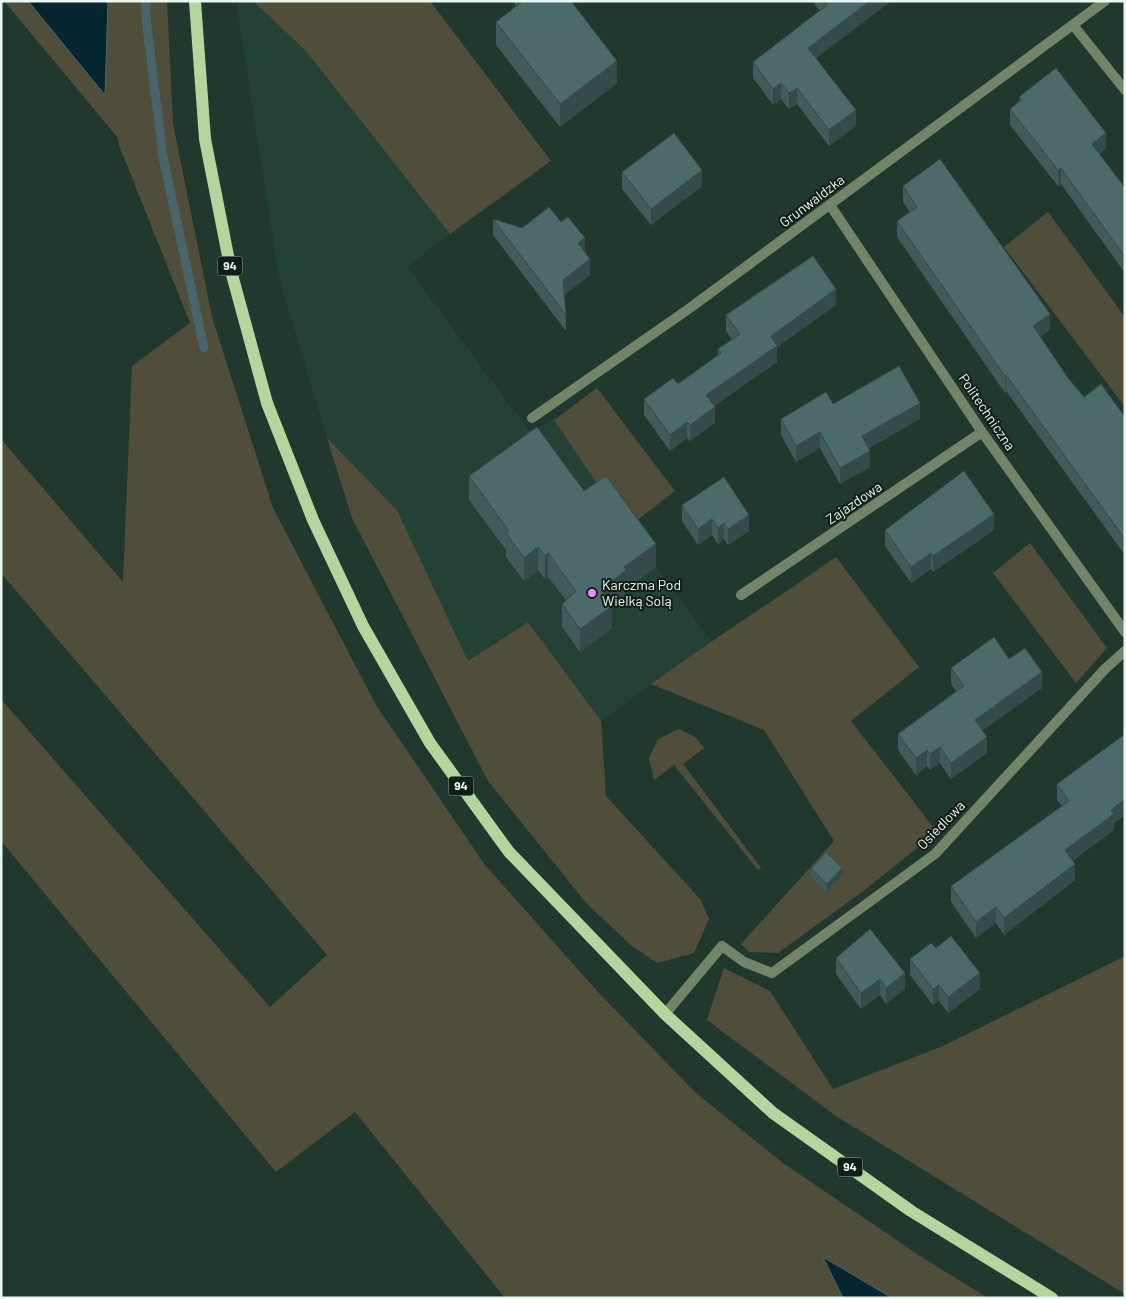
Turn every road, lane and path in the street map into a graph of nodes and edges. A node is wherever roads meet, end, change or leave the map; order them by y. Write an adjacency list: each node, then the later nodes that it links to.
1 (195, 1): 11 (main road, 94)
2 (1105, 1): 3 (street, Grunwaldzka)
3 (1073, 25): 4 (street); 5 (street, Grunwaldzka)
4 (1125, 90)
5 (830, 205): 6 (street, Grunwaldzka); 7 (street, Politechniczna)
6 (532, 418)
7 (982, 432): 8 (street, Zajazdowa); 9 (street, Politechniczna)
8 (741, 595)
9 (1125, 632)
10 (1125, 651): 11 (street, Osiedlowa)
11 (665, 1014): 12 (main road, 94)
12 (1052, 1298)

